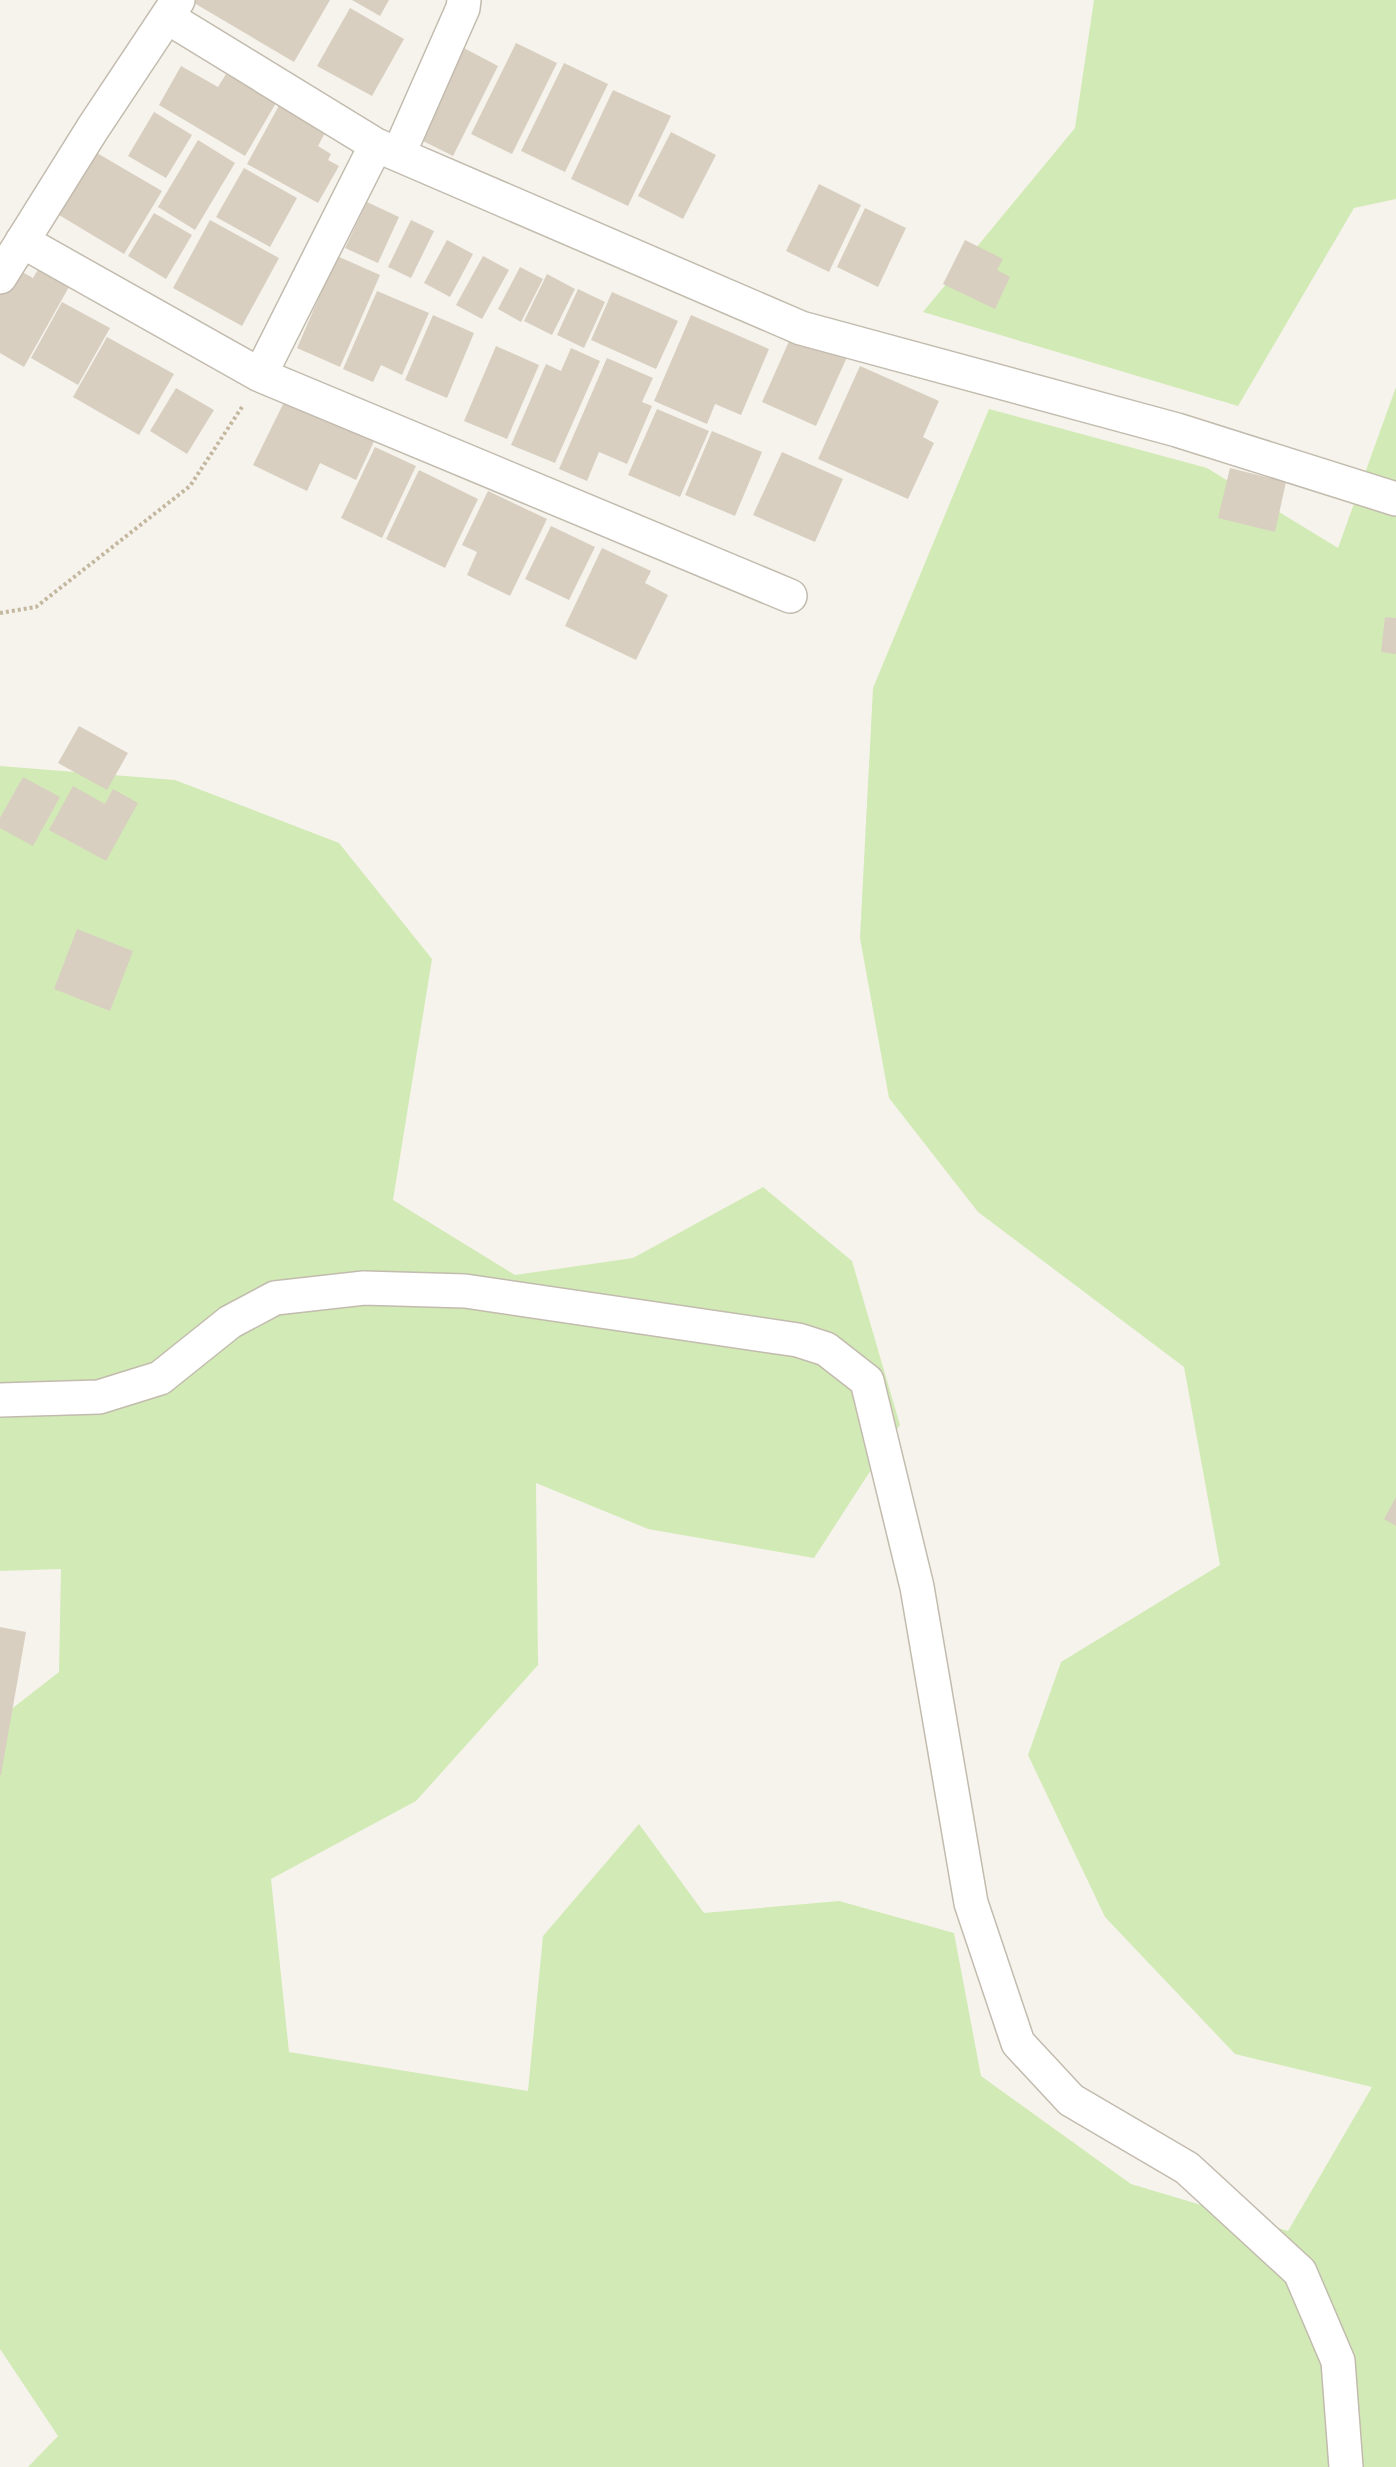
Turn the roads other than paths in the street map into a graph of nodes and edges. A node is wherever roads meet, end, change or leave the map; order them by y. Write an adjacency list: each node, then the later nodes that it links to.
1 (464, 0): 3 (street)
2 (172, 9): 3 (street); 4 (street)
3 (388, 149): 6 (street); 7 (street)
4 (22, 241): 5 (street); 6 (street)
5 (0, 277)
6 (260, 375): 8 (street)
7 (1396, 499)
8 (790, 596)
9 (0, 1400): 10 (street)
10 (1346, 2467)

